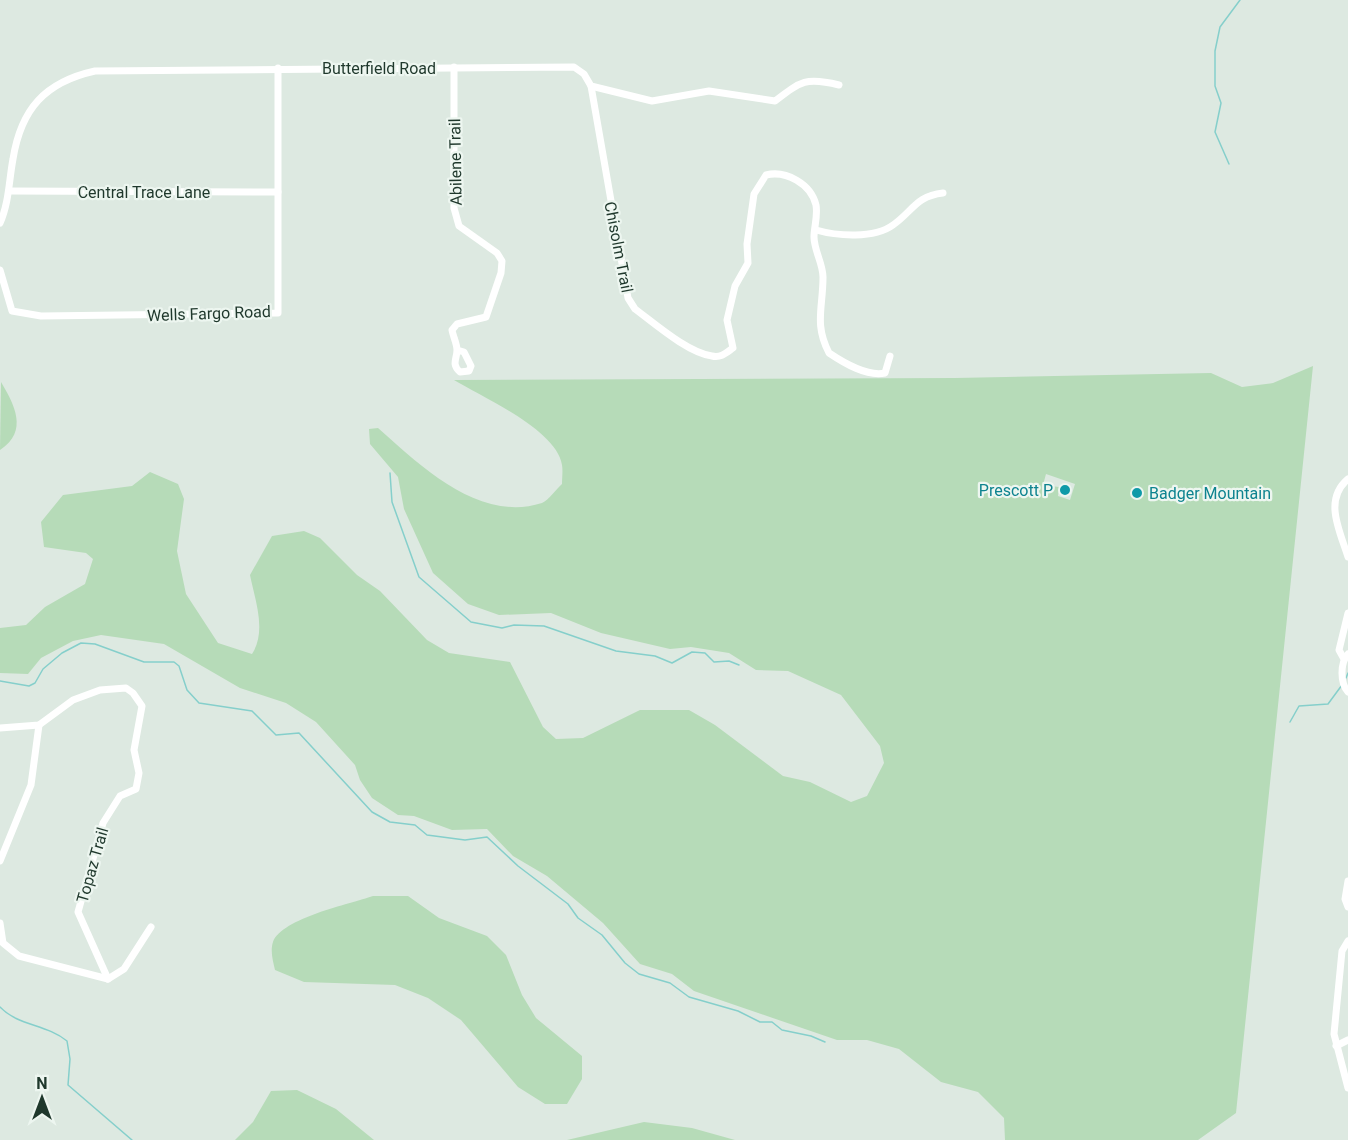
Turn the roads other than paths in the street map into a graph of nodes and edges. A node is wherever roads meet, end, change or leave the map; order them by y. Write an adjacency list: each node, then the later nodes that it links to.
1 (454, 67): 2 (street, Butterfield Road); 4 (street, Butterfield Road); 11 (street, Abilene Trail)
2 (278, 68): 5 (street, Butterfield Road); 6 (street, Wells Fargo Road)
3 (839, 85): 4 (street, Butterfield Road)
4 (591, 86): 9 (street, Chisolm Trail)
5 (9, 191): 6 (street, Central Trace Lane); 8 (street, Butterfield Road)
6 (278, 192): 10 (street, Wells Fargo Road)
7 (943, 193): 9 (street)
8 (0, 223)
9 (816, 230): 12 (street, Chisolm Trail)
10 (0, 270)
11 (457, 350)
12 (890, 356)
13 (1348, 479): 14 (street)
14 (1348, 558)
15 (1348, 613): 16 (street)
16 (1346, 656): 17 (street)
17 (1348, 692)
18 (39, 725): 19 (street); 20 (street); 26 (street, Topaz Trail)
19 (0, 728)
20 (0, 861)
21 (1348, 881): 22 (street)
22 (1348, 907)
23 (0, 923): 26 (street)
24 (151, 927): 26 (street)
25 (1348, 941): 28 (street)
26 (108, 979)
27 (1348, 1040): 28 (street)
28 (1336, 1046): 29 (street)
29 (1348, 1088)

